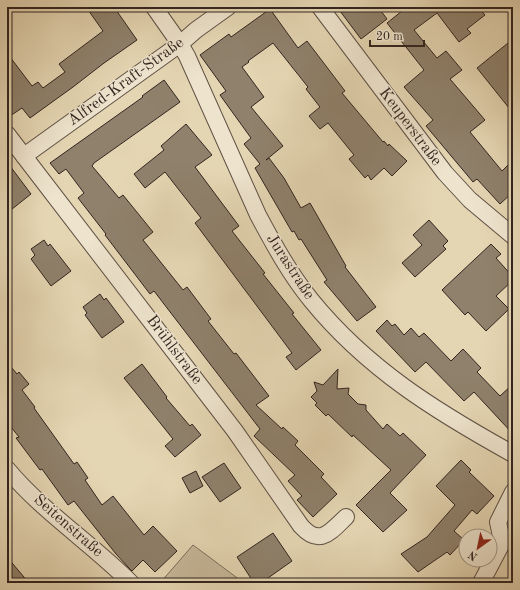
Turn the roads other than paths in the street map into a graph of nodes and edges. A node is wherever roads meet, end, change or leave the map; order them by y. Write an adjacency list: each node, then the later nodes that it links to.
1 (154, 7): 4 (street, Jurastraße)
2 (228, 7): 4 (street, Alfred-Kraft-Straße)
3 (320, 7): 7 (street, Keuperstraße)
4 (180, 44): 6 (street, Alfred-Kraft-Straße); 8 (street, Jurastraße)
5 (7, 134): 6 (street, Brühlstraße)
6 (24, 156): 11 (street, Brühlstraße)
7 (513, 236)
8 (513, 454)
9 (7, 469): 12 (street, Seitenstraße)
10 (513, 492): 13 (street)
11 (346, 517)
12 (131, 583)
13 (481, 583)

